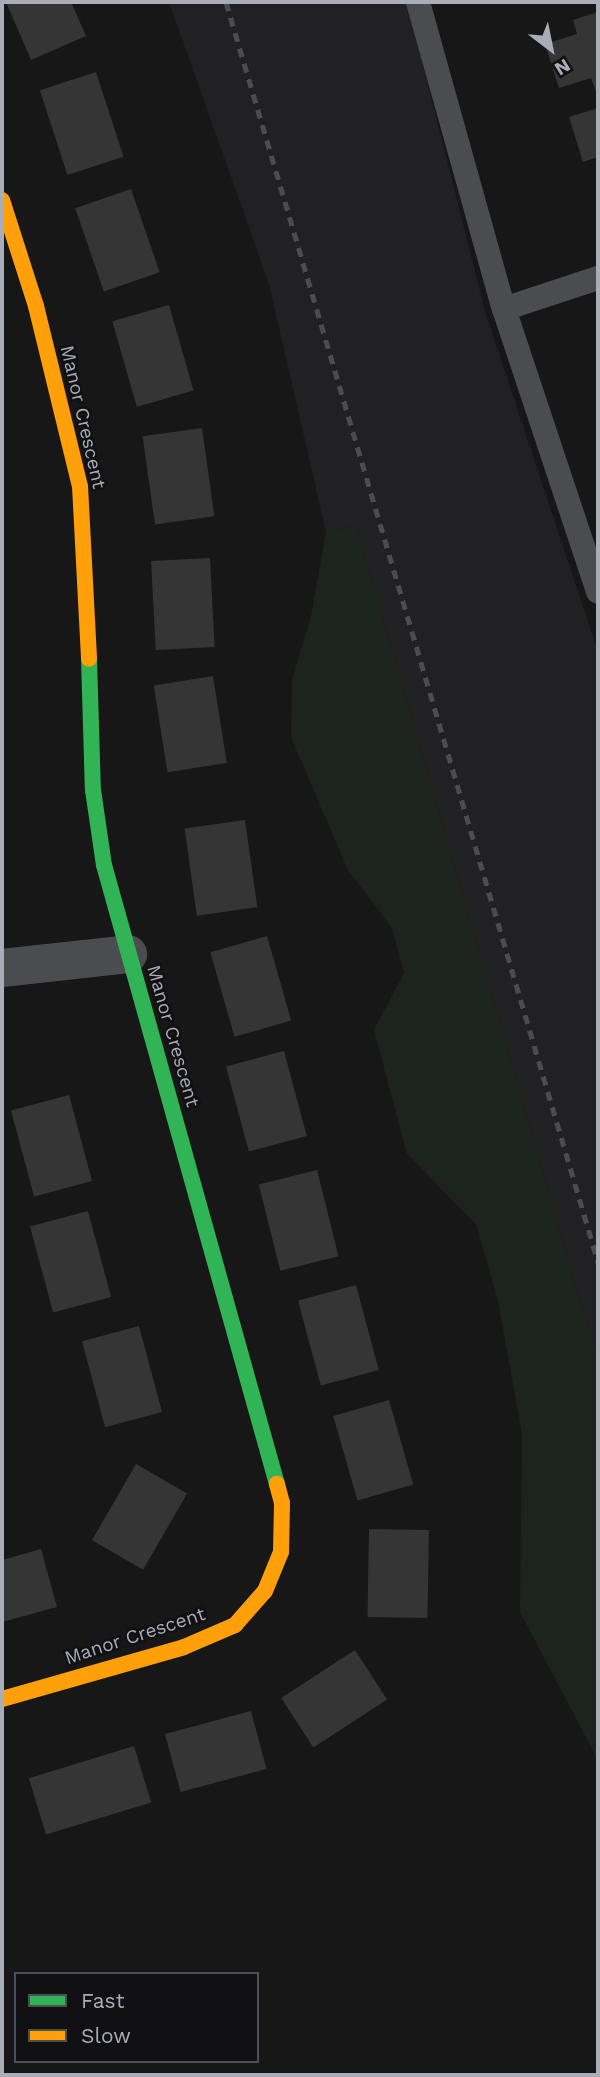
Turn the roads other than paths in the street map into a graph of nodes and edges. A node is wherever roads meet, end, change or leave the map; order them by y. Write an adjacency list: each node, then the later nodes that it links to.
1 (418, 2): 4 (lane)
2 (2, 200): 6 (street, Manor Crescent)
3 (598, 278): 4 (lane)
4 (504, 309): 5 (lane)
5 (598, 592)
6 (128, 954): 7 (street); 8 (street, Manor Crescent)
7 (2, 968)
8 (2, 1699)

